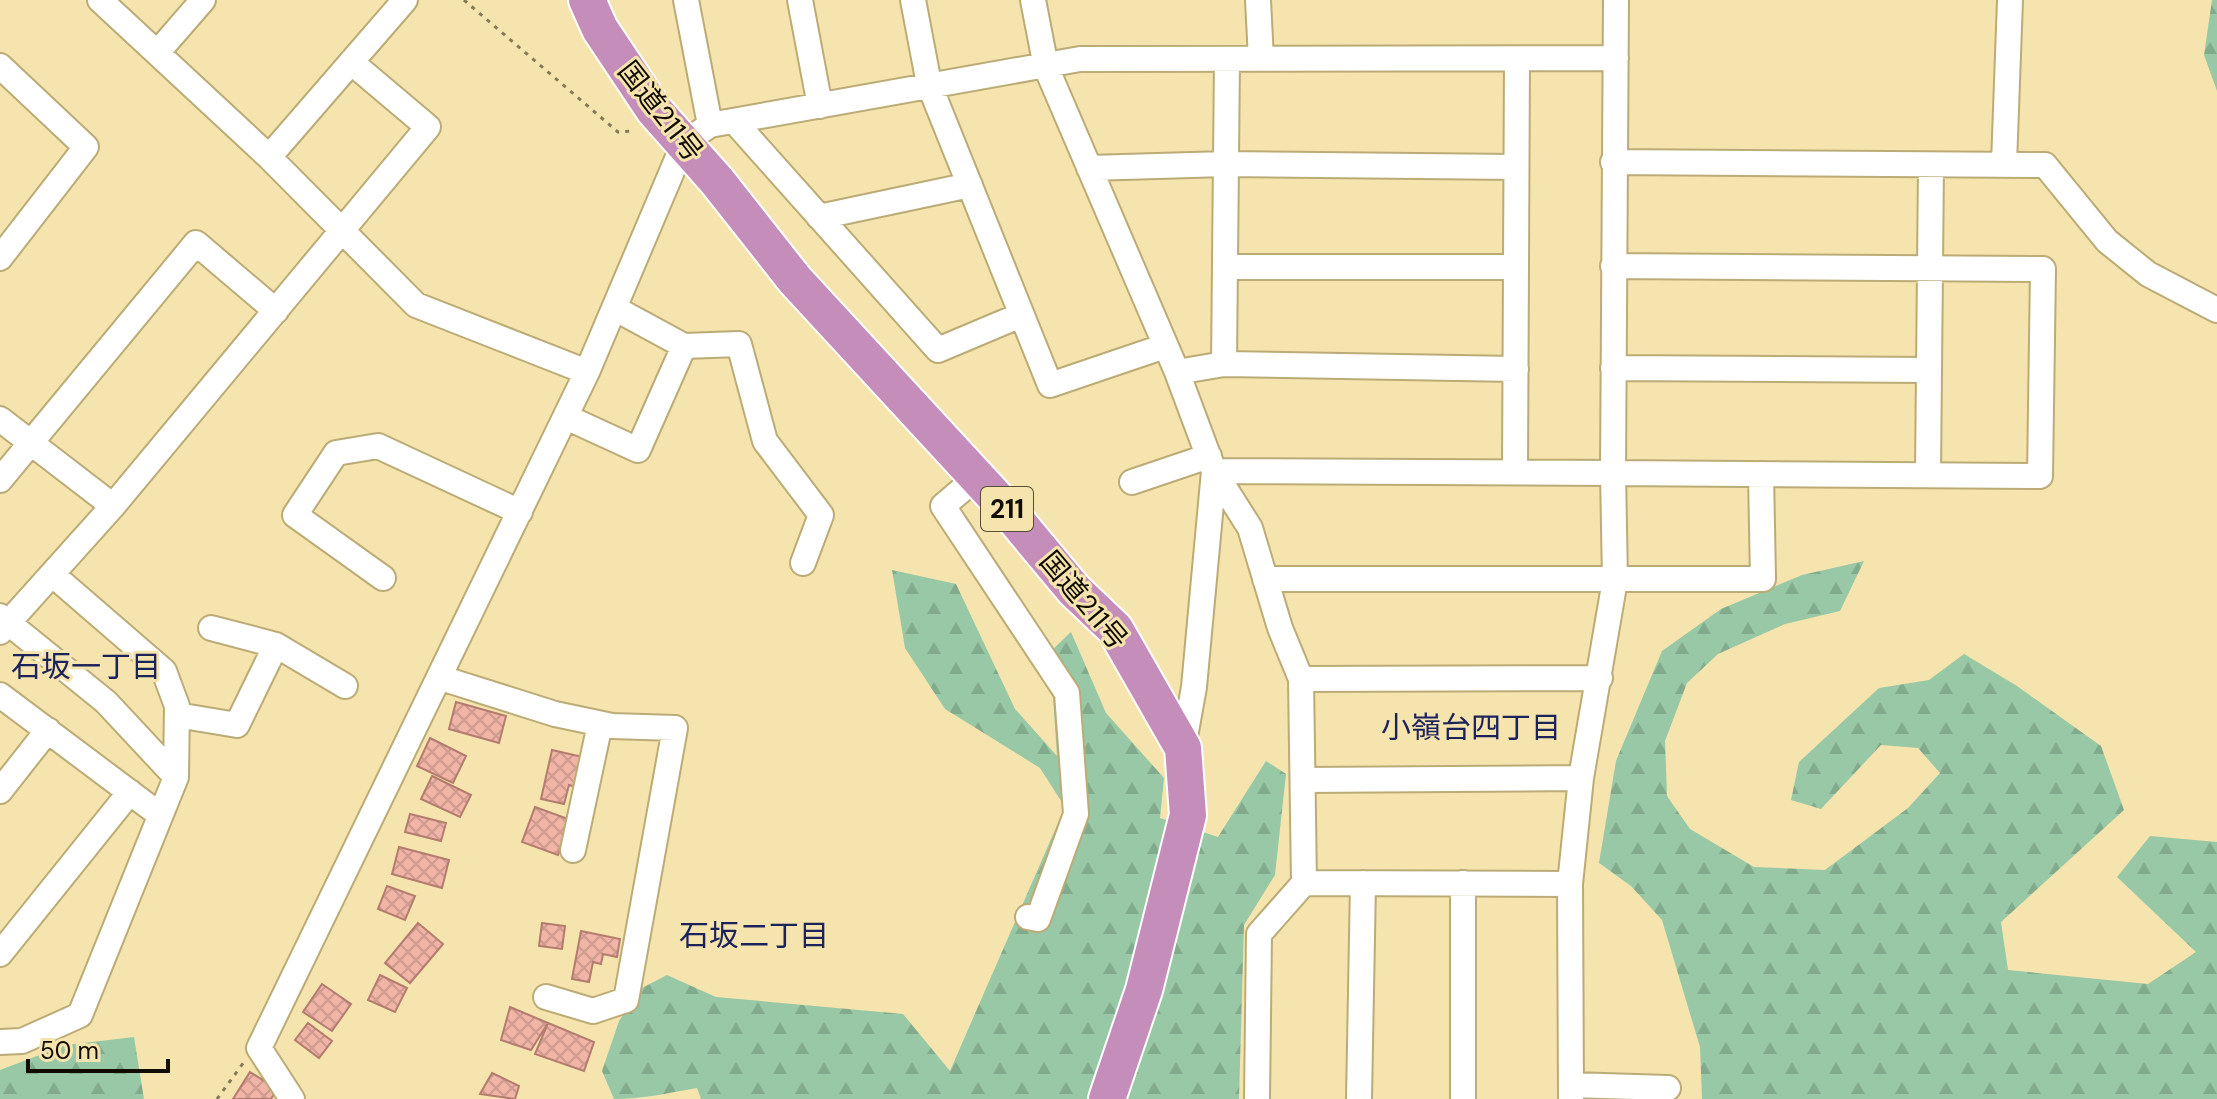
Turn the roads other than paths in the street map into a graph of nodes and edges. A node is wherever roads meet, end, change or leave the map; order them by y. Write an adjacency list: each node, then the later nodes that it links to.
1 (100, 0): 12 (street)
2 (203, 0): 12 (street)
3 (587, 0): 22 (highway, 国道211号 / 211)
4 (686, 0): 22 (street)
5 (800, 0): 21 (street)
6 (913, 0): 20 (street)
7 (1033, 0): 18 (street)
8 (1258, 0): 15 (street)
9 (1616, 0): 13 (street)
10 (2010, 0): 26 (street)
11 (401, 1): 17 (street)
12 (157, 53): 23 (street)
13 (1616, 58): 16 (street); 24 (street)
14 (1227, 59): 15 (street); 18 (street); 25 (street)
15 (1261, 59): 16 (street)
16 (1517, 60): 28 (street)
17 (351, 62): 23 (street); 32 (street)
18 (1046, 67): 20 (street); 29 (street)
19 (4, 80): 33 (street)
20 (929, 84): 21 (street); 30 (street)
21 (820, 106): 22 (street)
22 (700, 129): 31 (street); 38 (street); 58 (highway, 国道211号 / 211)
23 (269, 157): 32 (street)
24 (1613, 162): 27 (street); 34 (street)
25 (1226, 164): 28 (street); 29 (street); 35 (street)
26 (2004, 164): 27 (street); 39 (street)
27 (1931, 165): 37 (street)
28 (1516, 167): 36 (street)
29 (1089, 168): 43 (street)
30 (970, 185): 31 (street); 41 (street)
31 (819, 217): 41 (street)
32 (341, 233): 40 (street); 48 (street)
33 (0, 258)
34 (1613, 266): 37 (street); 45 (street)
35 (1225, 267): 36 (street); 44 (street)
36 (1516, 267): 46 (street)
37 (1930, 268): 47 (street); 57 (street)
38 (614, 308): 42 (street); 48 (street)
39 (2217, 310)
40 (276, 311): 52 (street); 61 (street)
41 (1021, 315): 43 (street)
42 (684, 346): 50 (street); 63 (street)
43 (1165, 346): 49 (street)
44 (1224, 364): 46 (street); 49 (street)
45 (1613, 368): 47 (street); 55 (street)
46 (1516, 369): 54 (street)
47 (1929, 370): 57 (street)
48 (587, 372): 50 (street)
49 (1177, 372): 53 (street)
50 (566, 417): 62 (street)
51 (0, 419): 52 (street)
52 (31, 443): 59 (street); 61 (street)
53 (1212, 463): 54 (street); 60 (street); 66 (street); 79 (street)
54 (1515, 471): 55 (street)
55 (1613, 473): 56 (street); 67 (street)
56 (1761, 474): 57 (street); 67 (street)
57 (1928, 474)
58 (977, 477): 79 (highway, 国道211号 / 211); 91 (street)
59 (0, 480)
60 (1132, 482)
61 (113, 506): 64 (street)
62 (520, 512): 65 (street); 71 (street)
63 (803, 563)
64 (53, 575): 68 (street); 76 (street)
65 (383, 578)
66 (1265, 579): 67 (street); 73 (street)
67 (1615, 580): 72 (street)
68 (3, 624): 80 (street)
69 (211, 628): 70 (street)
70 (276, 645): 74 (street); 76 (street)
71 (441, 678): 77 (street); 97 (street)
72 (1600, 678): 73 (street); 81 (street)
73 (1301, 679): 82 (street)
74 (345, 686)
75 (0, 695): 78 (street)
76 (177, 715): 80 (street)
77 (600, 724): 86 (street); 93 (street)
78 (48, 730): 83 (street); 84 (street)
79 (1183, 748): 98 (highway, 国道211号 / 211)
80 (176, 777): 85 (street)
81 (1581, 778): 82 (street); 90 (street)
82 (1303, 780): 87 (street)
83 (0, 791)
84 (130, 792): 85 (street); 92 (street)
85 (160, 815): 94 (street)
86 (573, 850)
87 (1304, 883): 88 (street); 99 (street)
88 (1363, 883): 89 (street); 100 (street)
89 (1463, 883): 90 (street); 101 (street)
90 (1570, 884): 96 (street)
91 (1028, 917)
92 (0, 954)
93 (546, 997)
94 (0, 1042)
95 (1668, 1088): 96 (street)
96 (1571, 1092)
97 (292, 1099)
98 (1107, 1099)
99 (1257, 1099)
100 (1359, 1099)
101 (1463, 1099)

